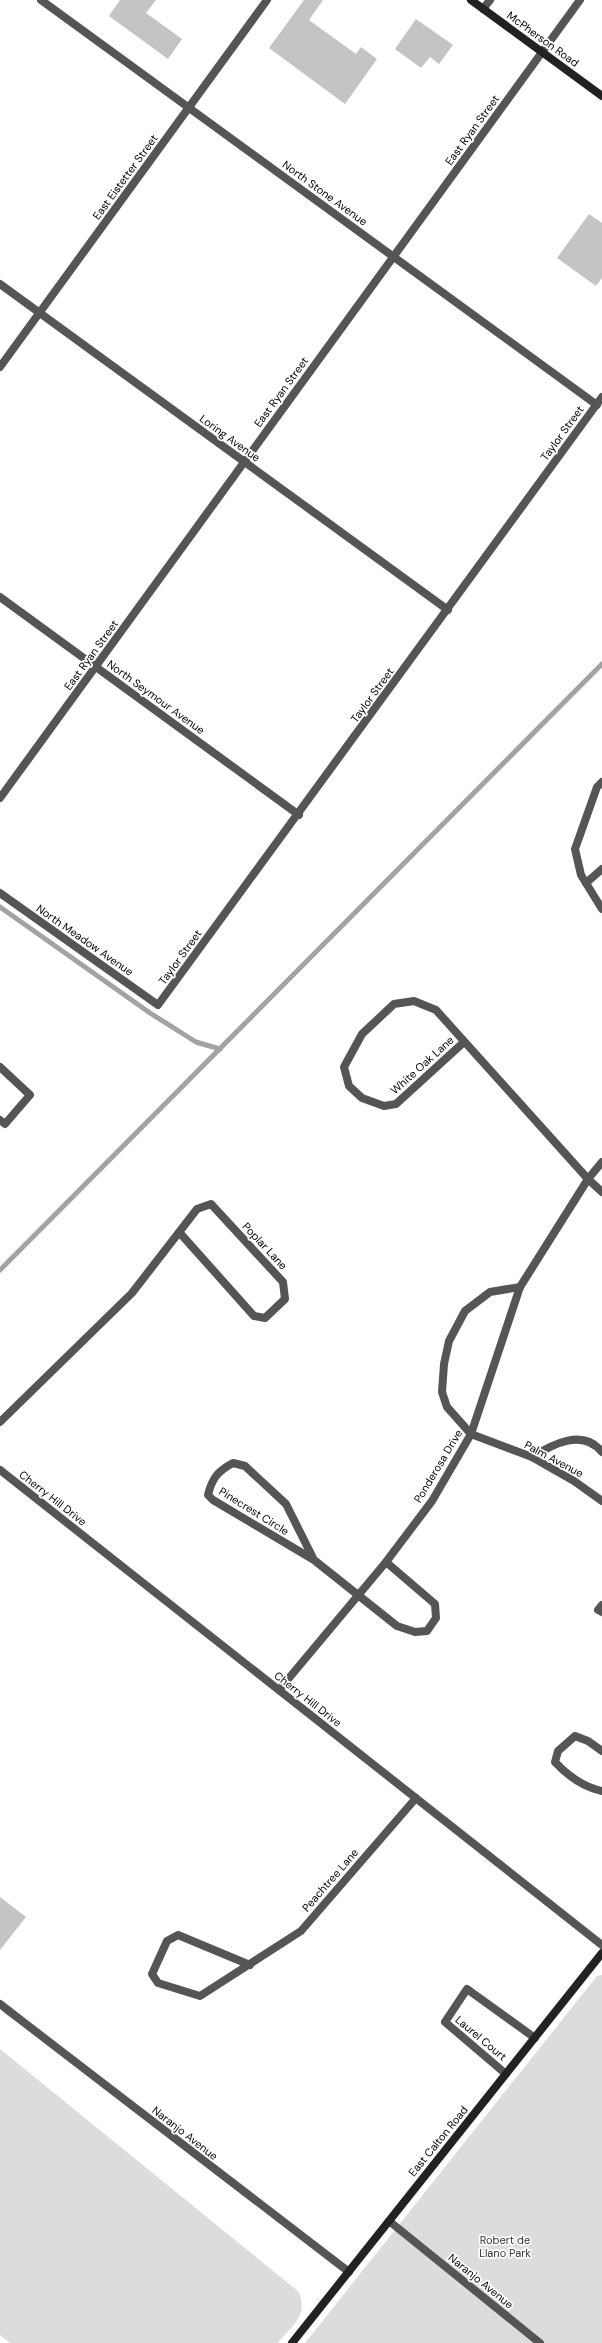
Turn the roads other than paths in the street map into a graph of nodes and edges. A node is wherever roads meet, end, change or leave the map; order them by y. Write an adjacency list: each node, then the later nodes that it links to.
1 (41, 0): 9 (street, North Stone Avenue)
2 (267, 0): 9 (street, East Eistetter Street)
3 (471, 0): 6 (main road, McPherson Road)
4 (490, 0): 6 (street)
5 (580, 0): 7 (street, East Ryan Street)
6 (483, 9): 7 (main road, McPherson Road)
7 (542, 52): 8 (main road, McPherson Road); 10 (street, East Ryan Street)
8 (602, 96)
9 (189, 108): 10 (street, North Stone Avenue); 12 (street, East Eistetter Street)
10 (393, 257): 15 (street, North Stone Avenue); 16 (street, East Ryan Street)
11 (0, 284): 12 (street, Loring Avenue)
12 (40, 312): 13 (street, East Eistetter Street); 16 (street, Loring Avenue)
13 (0, 367)
14 (602, 397): 15 (street, Taylor Street)
15 (597, 405): 18 (street, Taylor Street)
16 (244, 462): 18 (street, Loring Avenue); 19 (street, East Ryan Street)
17 (0, 597): 19 (street, North Seymour Avenue)
18 (448, 610): 22 (street, Taylor Street)
19 (96, 667): 21 (street, East Ryan Street); 22 (street, North Seymour Avenue)
20 (602, 782): 24 (street)
21 (0, 798)
22 (299, 814): 27 (street, Taylor Street)
23 (602, 869): 24 (street)
24 (586, 883): 26 (street)
25 (0, 893): 27 (street, North Meadow Avenue)
26 (602, 909)
27 (158, 1005)
28 (464, 1042): 28 (street, White Oak Lane); 32 (street, White Oak Lane)
29 (0, 1067): 30 (street)
30 (0, 1120)
31 (602, 1162): 32 (street, Ponderosa Drive)
32 (588, 1179): 33 (street, White Oak Lane); 35 (street, Ponderosa Drive)
33 (602, 1192)
34 (179, 1232): 34 (street, Poplar Lane); 36 (street, Poplar Lane)
35 (520, 1287): 37 (street, Ponderosa Drive); 37 (street)
36 (0, 1422)
37 (471, 1434): 39 (street, Palm Avenue); 43 (street, Ponderosa Drive)
38 (602, 1452): 39 (street)
39 (532, 1457): 41 (street, Palm Avenue)
40 (0, 1470): 47 (street, Cherry Hill Drive)
41 (602, 1501)
42 (314, 1560): 42 (street, Pinecrest Circle); 44 (street, Pinecrest Circle)
43 (386, 1562): 44 (street, Ponderosa Drive); 44 (street, Pinecrest Circle)
44 (358, 1596): 47 (street, Ponderosa Drive)
45 (602, 1606): 46 (street)
46 (602, 1612)
47 (279, 1690): 50 (street, Cherry Hill Drive)
48 (602, 1751): 49 (street)
49 (602, 1791)
50 (416, 1798): 51 (street, Cherry Hill Drive); 53 (street, Peachtree Lane)
51 (602, 1945)
52 (602, 1953): 55 (main road, East Calton Road)
53 (250, 1965): 53 (street, Peachtree Lane)
54 (0, 2004): 58 (street, Naranjo Avenue)
55 (535, 2038): 56 (main road, East Calton Road); 56 (street, Laurel Court)
56 (506, 2074): 57 (main road, East Calton Road)
57 (389, 2221): 58 (main road, East Calton Road); 60 (street, Naranjo Avenue)
58 (349, 2272): 59 (main road, East Calton Road)
59 (292, 2343)
60 (540, 2343)

